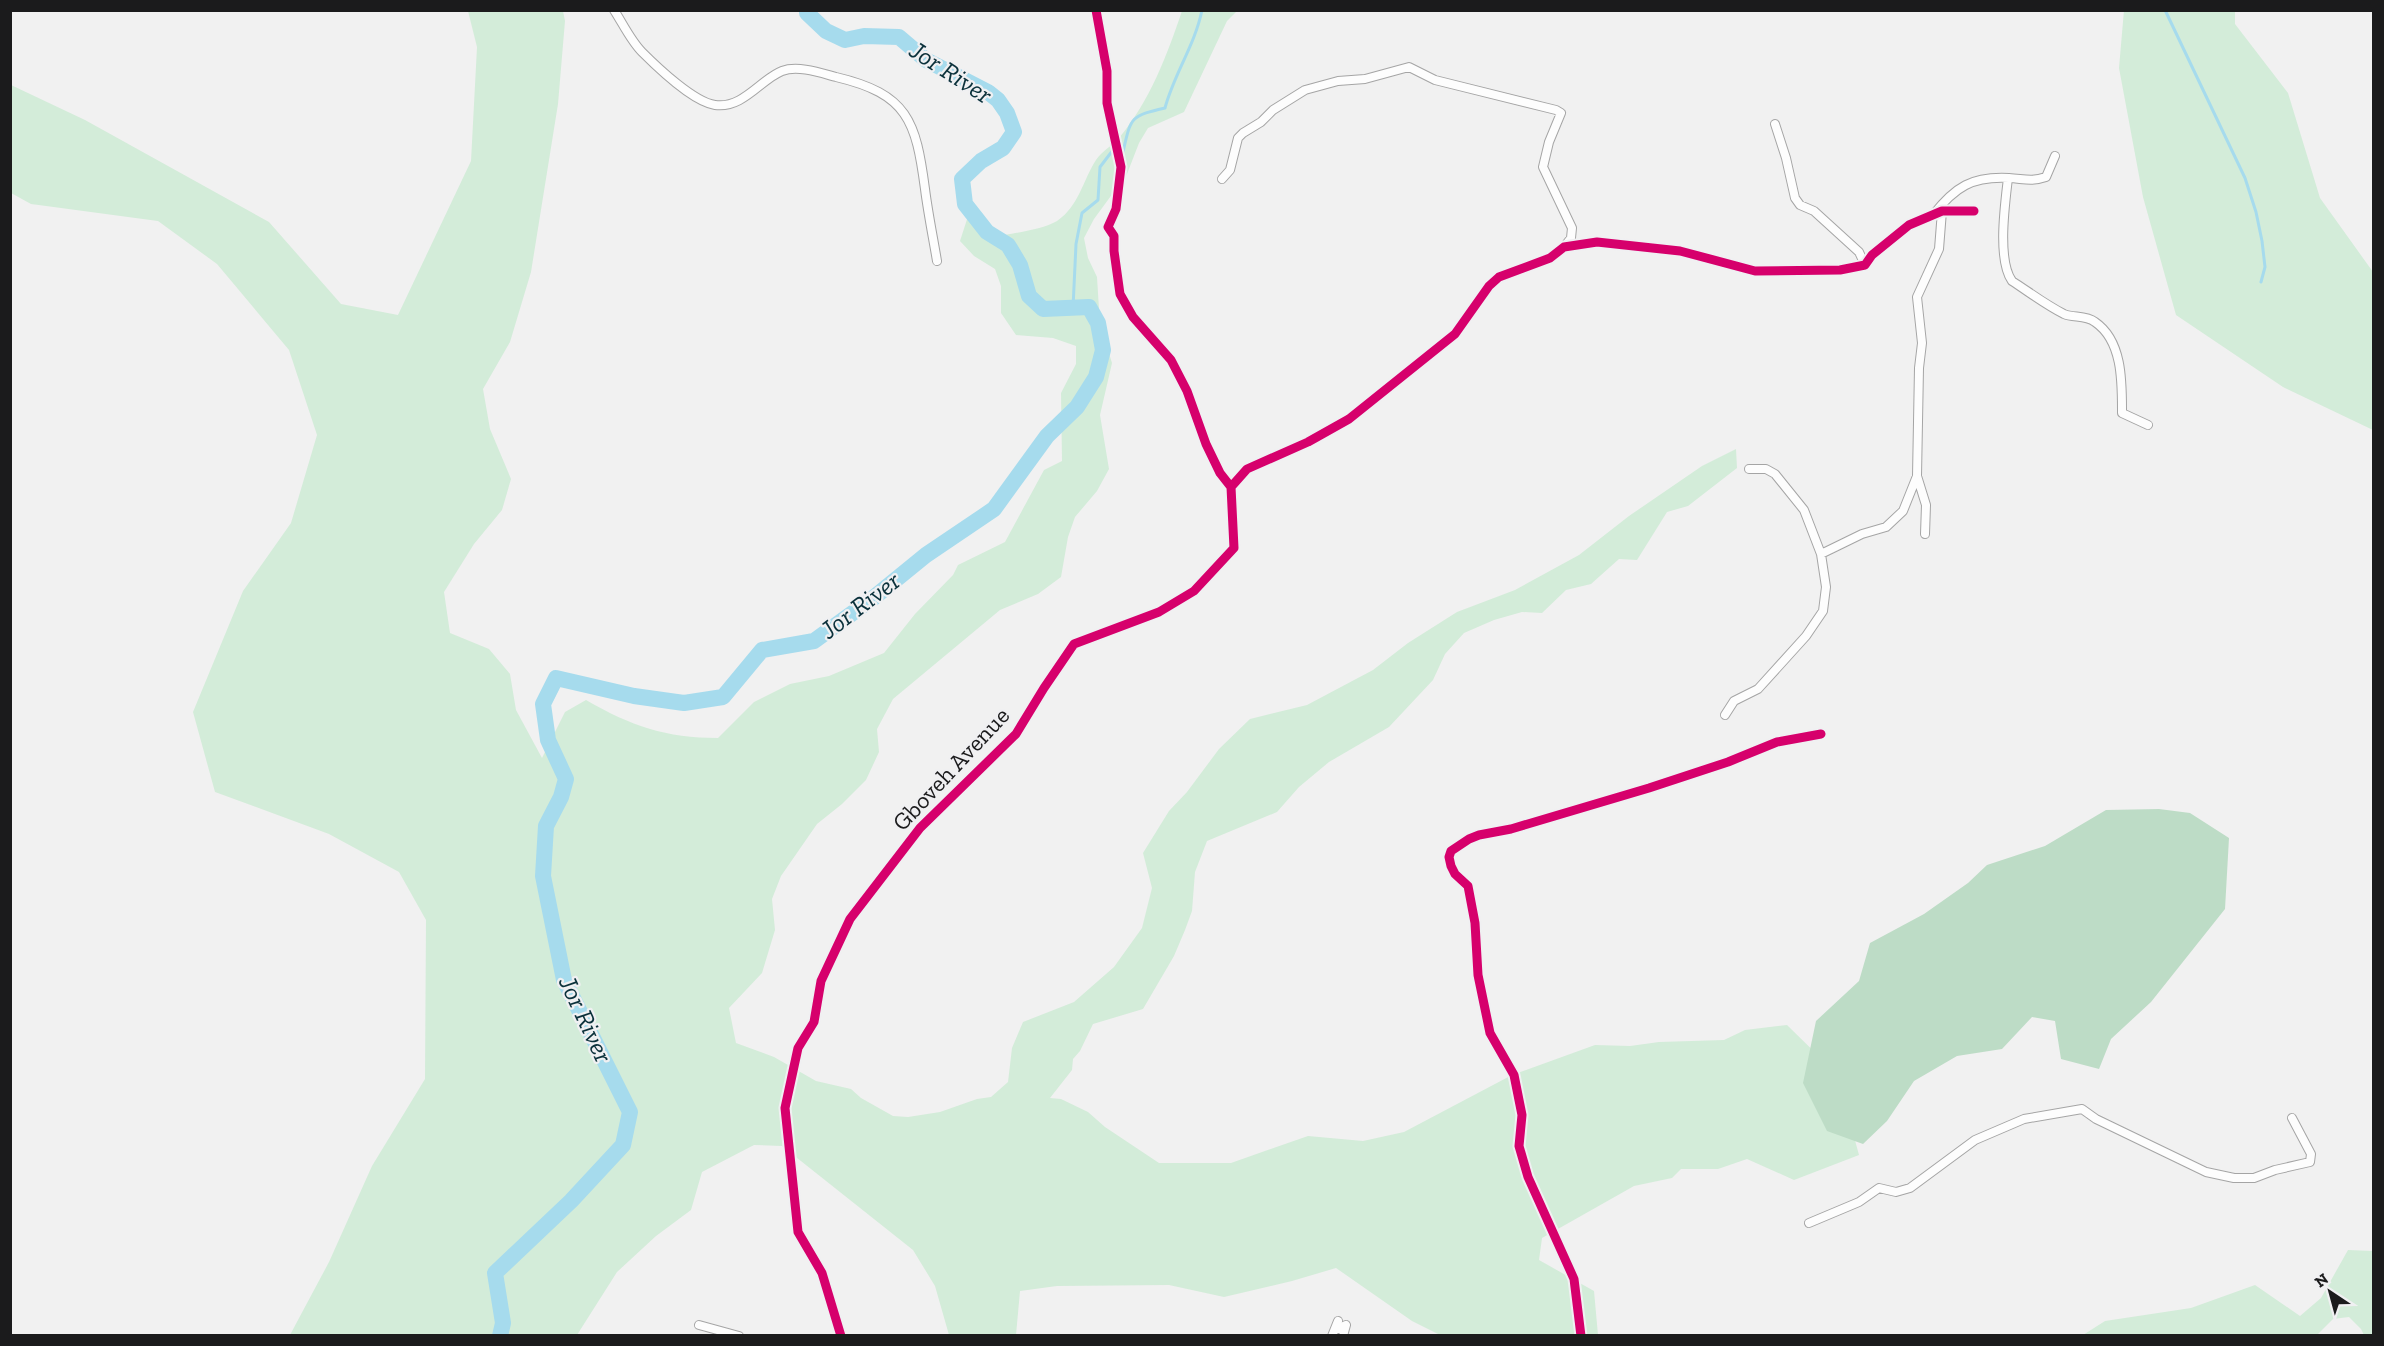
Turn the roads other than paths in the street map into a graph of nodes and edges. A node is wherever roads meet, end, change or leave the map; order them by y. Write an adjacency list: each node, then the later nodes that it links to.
1 (614, 10): 11 (street)
2 (1096, 10): 16 (street, Gboveh Avenue)
3 (1775, 124): 12 (street)
4 (2055, 156): 5 (street)
5 (2008, 178): 9 (street); 13 (street)
6 (1222, 179): 10 (street)
7 (1974, 211): 8 (street)
8 (1942, 212): 9 (street); 15 (street)
9 (1931, 217): 12 (street)
10 (1564, 246): 12 (street); 16 (street)
11 (937, 261)
12 (1865, 265)
13 (2148, 425)
14 (1749, 468): 18 (street)
15 (1917, 476): 17 (street); 18 (street)
16 (1231, 488): 29 (street, Gboveh Avenue)
17 (1925, 534)
18 (1821, 554): 19 (street)
19 (1725, 715)
20 (1821, 734): 31 (street)
21 (2292, 1118): 22 (street)
22 (1809, 1224)
23 (1338, 1321): 26 (street)
24 (699, 1325): 25 (street)
25 (709, 1328): 27 (street); 28 (street)
26 (1333, 1333): 30 (street)
27 (716, 1335)
28 (739, 1335)
29 (842, 1335)
30 (1343, 1335)
31 (1581, 1335)

